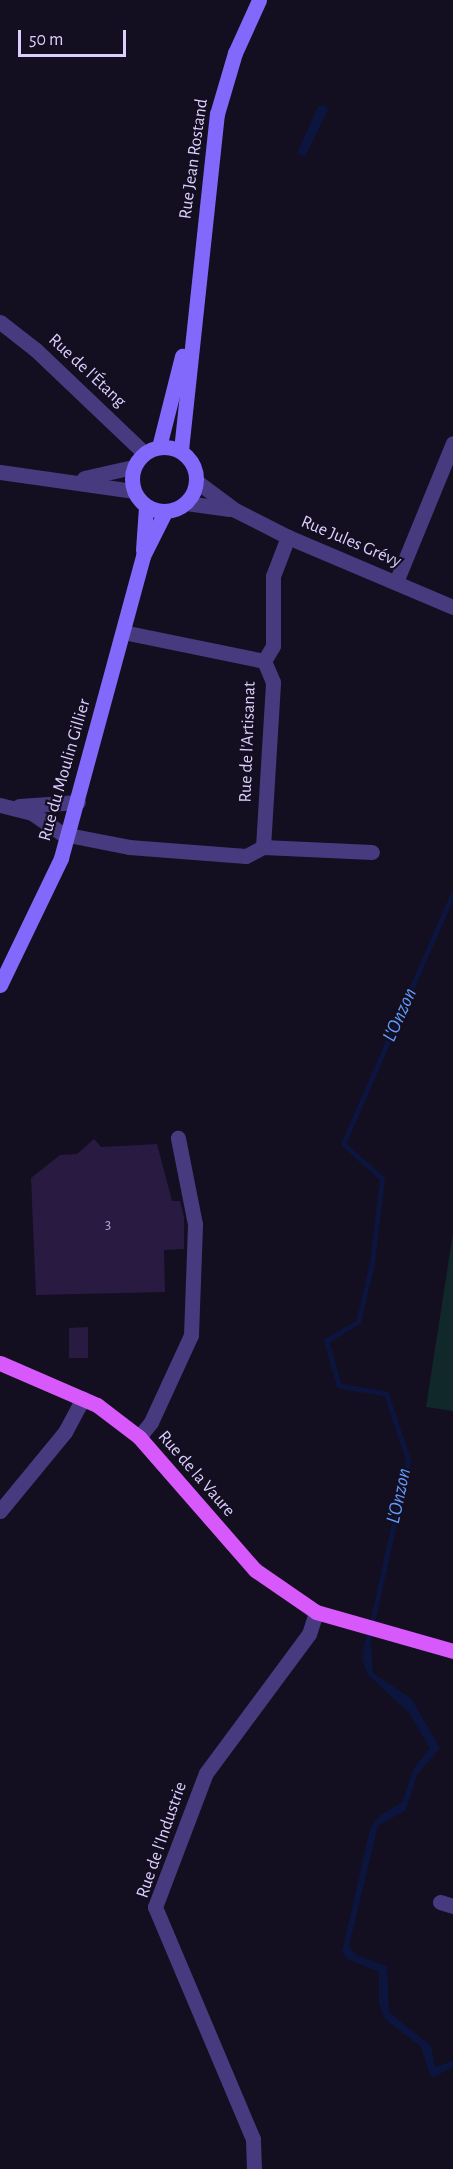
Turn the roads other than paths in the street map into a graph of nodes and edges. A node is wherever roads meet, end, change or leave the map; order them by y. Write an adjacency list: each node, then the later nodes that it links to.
1 (259, 0): 2 (main road, Rue Jean Rostand)
2 (196, 294): 5 (main road); 6 (main road)
3 (0, 322): 7 (street, Rue de l'Étang)
4 (453, 443): 19 (street)
5 (159, 447): 6 (main road); 7 (main road)
6 (181, 450): 11 (main road)
7 (144, 453): 8 (main road)
8 (133, 467): 10 (street); 12 (main road)
9 (0, 472): 10 (street)
10 (75, 480): 12 (street)
11 (196, 481): 13 (main road); 15 (street)
12 (133, 491): 14 (main road)
13 (186, 503): 15 (street); 16 (main road)
14 (146, 507): 16 (main road); 18 (main road)
15 (235, 510): 17 (street, Rue Jules Grévy)
16 (165, 512): 18 (main road)
17 (288, 537): 19 (street, Rue Jules Grévy); 22 (street, Rue de l'Artisanat)
18 (143, 555): 21 (main road, Rue du Moulin Gillier)
19 (396, 582): 20 (street, Rue Jules Grévy)
20 (453, 607)
21 (123, 632): 22 (street); 23 (main road, Rue du Moulin Gillier)
22 (264, 661): 26 (street, Rue de l'Artisanat)
23 (78, 802): 24 (street); 25 (main road, Rue du Moulin Gillier)
24 (7, 806): 25 (street)
25 (67, 836): 26 (street); 28 (main road, Rue du Moulin Gillier)
26 (263, 847): 27 (street)
27 (372, 852)
28 (0, 985)
29 (178, 1138): 32 (street)
30 (0, 1363): 31 (main road, Rue de la Vaure)
31 (83, 1398): 32 (main road, Rue de la Vaure); 33 (street)
32 (139, 1437): 34 (main road, Rue de la Vaure)
33 (0, 1511)
34 (316, 1612): 35 (main road, Rue de la Vaure); 36 (street, Rue de l'Industrie)
35 (453, 1652)
36 (254, 2169)

